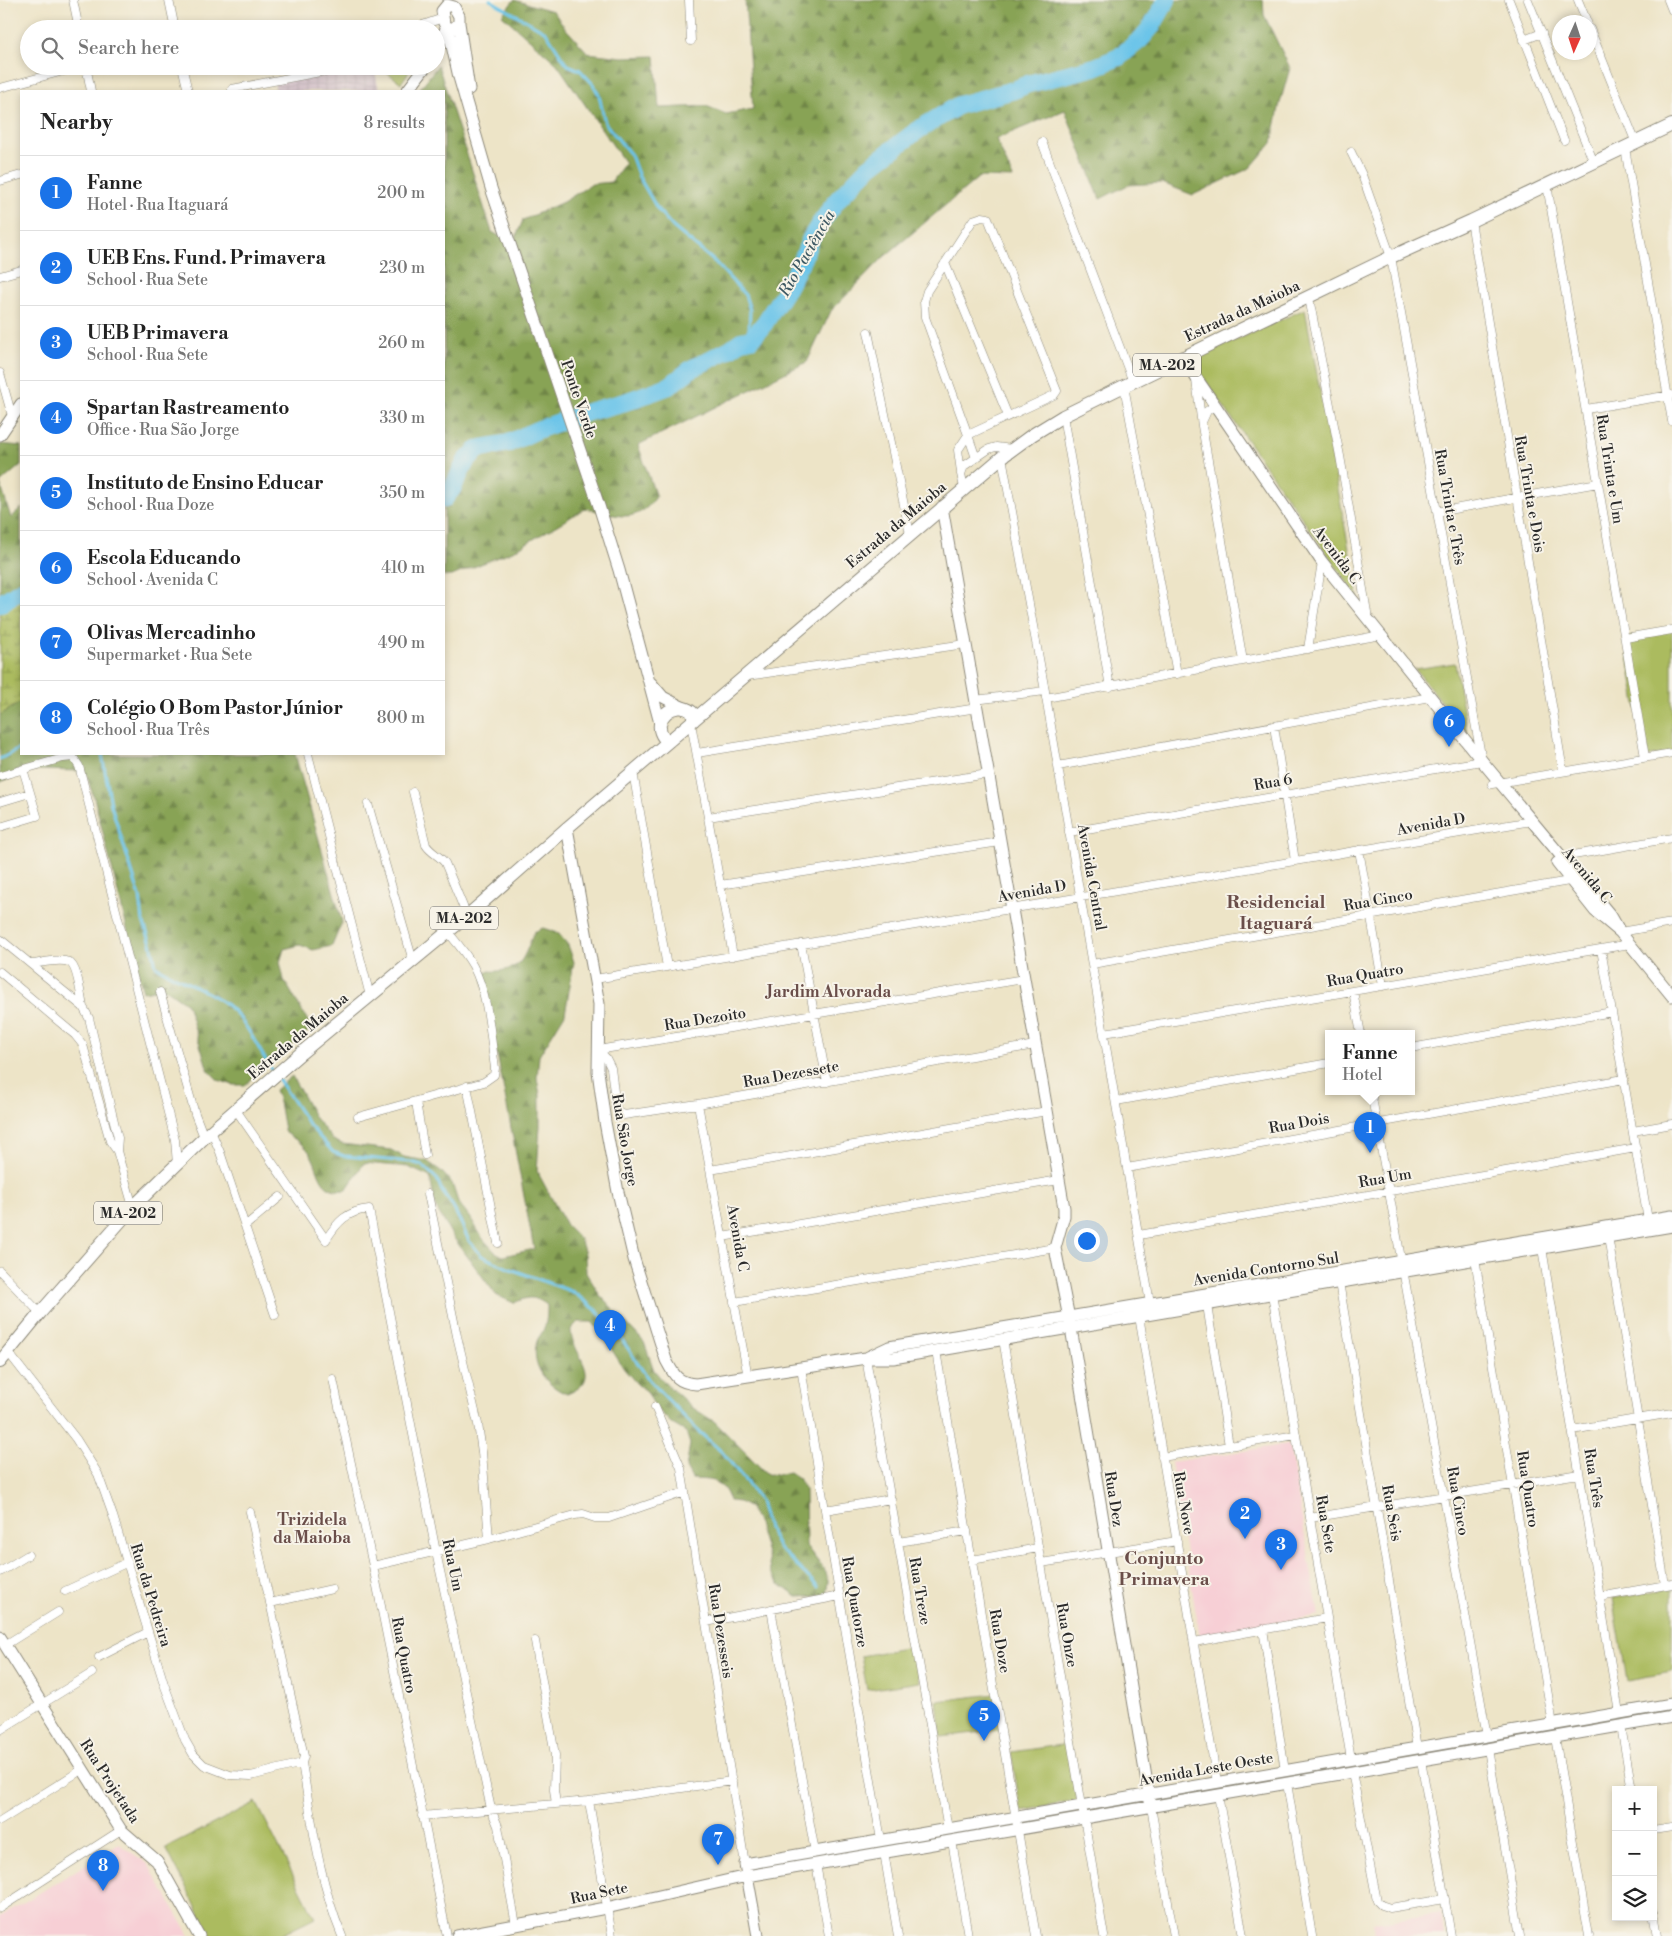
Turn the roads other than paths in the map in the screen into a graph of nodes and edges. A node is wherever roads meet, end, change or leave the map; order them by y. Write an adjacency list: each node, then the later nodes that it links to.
1 (73, 0): 12 (street)
2 (169, 0): 13 (street)
3 (689, 0): 16 (street)
4 (1509, 0): 15 (street)
5 (1528, 0): 14 (street)
6 (1578, 0): 10 (street)
7 (1668, 0): 9 (street)
8 (455, 4): 11 (street)
9 (1672, 10)
10 (1584, 15)
11 (446, 18): 77 (street, Ponte Verde)
12 (77, 20)
13 (173, 20)
14 (1542, 33): 15 (street); 33 (street)
15 (1524, 40): 29 (street)
16 (691, 41)
17 (1597, 49): 31 (street)
18 (49, 75): 23 (street)
19 (88, 75): 25 (street)
20 (183, 75): 26 (street)
21 (304, 75): 24 (street)
22 (419, 75): 27 (street)
23 (0, 88)
24 (232, 89)
25 (91, 90)
26 (185, 90)
27 (408, 90)
28 (1672, 125): 31 (main road, Estrada da Maioba / MA-202)
29 (1564, 140)
30 (1042, 142): 47 (street)
31 (1631, 145): 33 (main road, Estrada da Maioba / MA-202); 48 (street)
32 (1351, 152): 38 (street, Rua Trinta e Três)
33 (1594, 163): 36 (main road, Estrada da Maioba / MA-202)
34 (20, 175): 35 (street)
35 (0, 181)
36 (1547, 185): 37 (main road, Estrada da Maioba / MA-202); 51 (street, Rua Trinta e Um)
37 (1470, 221): 38 (main road, Estrada da Maioba / MA-202); 64 (street, Rua Trinta e Dois)
38 (1391, 257): 42 (main road, Estrada da Maioba / MA-202); 66 (street, Rua Trinta e Três)
39 (945, 263): 53 (street); 53 (street); 58 (street)
40 (20, 270): 41 (street)
41 (0, 276)
42 (1309, 298): 44 (main road, Estrada da Maioba / MA-202); 69 (street)
43 (868, 332): 67 (street)
44 (1182, 357): 46 (street, Avenida C); 47 (main road, Estrada da Maioba / MA-202)
45 (0, 373): 52 (street)
46 (1196, 378): 50 (street, Avenida C); 56 (street)
47 (1128, 384): 54 (main road, Estrada da Maioba / MA-202); 76 (street)
48 (1670, 395): 51 (street); 55 (street)
49 (20, 405): 52 (street)
50 (1215, 405): 56 (street); 68 (street, Avenida C)
51 (1586, 409): 62 (street, Rua Trinta e Um)
52 (12, 416): 57 (street)
53 (1008, 416): 58 (street)
54 (1063, 416): 59 (main road, Estrada da Maioba / MA-202); 79 (street)
55 (1672, 421)
56 (1202, 426): 75 (street)
57 (0, 434)
58 (968, 435): 60 (street); 61 (street)
59 (1007, 453): 60 (street); 63 (main road, Estrada da Maioba / MA-202); 80 (street, Avenida Central)
60 (976, 458): 61 (street)
61 (961, 472): 63 (street)
62 (1598, 482): 64 (street); 72 (street, Rua Trinta e Um)
63 (964, 488): 65 (main road, Estrada da Maioba / MA-202)
64 (1516, 497): 66 (street); 98 (street, Rua Trinta e Dois)
65 (942, 507): 67 (main road, Estrada da Maioba / MA-202); 73 (street)
66 (1437, 512): 93 (street, Rua Trinta e Três)
67 (910, 534): 78 (main road, Estrada da Maioba / MA-202)
68 (1322, 562): 69 (street, Avenida C); 74 (street)
69 (1368, 620): 71 (street, Avenida C)
70 (1672, 630): 72 (street)
71 (1380, 635): 74 (street); 82 (street, Avenida C)
72 (1625, 638): 92 (street, Rua Trinta e Um)
73 (965, 644): 78 (street); 83 (street)
74 (1308, 649): 75 (street)
75 (1243, 661): 76 (street)
76 (1176, 674): 79 (street)
77 (646, 675): 84 (street, Ponte Verde); 86 (street, Ponte Verde)
78 (745, 676): 81 (main road, Estrada da Maioba / MA-202)
79 (1110, 687): 80 (street)
80 (1046, 694): 83 (street); 95 (street, Avenida Central)
81 (721, 696): 84 (main road, Estrada da Maioba / MA-202); 85 (main road, Estrada da Maioba / MA-202)
82 (1430, 697): 87 (street); 93 (street, Avenida C)
83 (976, 704): 89 (street); 99 (street)
84 (684, 707): 85 (main road); 86 (main road, MA-202)
85 (693, 721): 88 (main road, MA-202); 89 (street)
86 (660, 726): 88 (main road); 94 (main road, Estrada da Maioba / MA-202)
87 (1274, 726): 95 (street); 104 (street)
88 (670, 740): 94 (main road, Estrada da Maioba / MA-202)
89 (696, 753): 107 (street)
90 (1672, 753): 92 (street)
91 (308, 755): 141 (street)
92 (1645, 757): 98 (street)
93 (1482, 761): 101 (street, Avenida C); 104 (street, Rua 6)
94 (644, 762): 97 (main road, Estrada da Maioba / MA-202)
95 (1058, 766): 111 (street, Avenida Central)
96 (23, 769): 100 (street); 103 (street); 171 (street)
97 (633, 772): 110 (main road, Estrada da Maioba / MA-202); 134 (street)
98 (1563, 772): 101 (street)
99 (988, 774): 107 (street); 113 (street)
100 (0, 776)
101 (1496, 783): 108 (street, Avenida C)
102 (413, 792): 121 (street)
103 (30, 793): 105 (street); 109 (street)
104 (1285, 794): 111 (street, Rua 6); 116 (street)
105 (0, 802)
106 (368, 804): 131 (street)
107 (708, 817): 118 (street)
108 (1528, 821): 114 (street, Avenida D); 115 (street, Avenida C); 117 (street, Avenida C)
109 (0, 827)
110 (567, 828): 121 (main road, Estrada da Maioba / MA-202); 136 (street, Rua São Jorge)
111 (1069, 832): 119 (street, Avenida Central)
112 (1672, 838): 115 (street)
113 (1000, 842): 118 (street); 120 (street)
114 (1359, 850): 116 (street, Avenida D); 122 (street)
115 (1562, 857): 117 (street, Avenida C)
116 (1295, 861): 119 (street, Avenida D)
117 (1576, 880): 122 (street, Rua Cinco); 125 (street, Avenida C)
118 (720, 885): 130 (street)
119 (1080, 897): 120 (street, Avenida D); 133 (street, Avenida Central)
120 (1012, 909): 127 (street, Avenida D); 137 (street)
121 (467, 916): 124 (main road, Estrada da Maioba / MA-202)
122 (1371, 916): 133 (street, Rua Cinco); 138 (street)
123 (1672, 923): 125 (street)
124 (448, 932): 131 (main road, Estrada da Maioba / MA-202); 156 (street)
125 (1620, 932): 128 (street, Avenida C)
126 (0, 939): 132 (street)
127 (801, 944): 130 (street, Avenida D); 145 (street)
128 (1630, 944): 129 (street, Rua Quatro); 142 (street, Avenida C)
129 (1601, 949): 138 (street, Rua Quatro); 144 (street)
130 (733, 956): 134 (street, Avenida D)
131 (413, 961): 141 (main road, Estrada da Maioba / MA-202)
132 (32, 964): 143 (street); 143 (street)
133 (1092, 964): 147 (street, Avenida Central)
134 (667, 967): 136 (street, Avenida D)
135 (0, 972): 149 (street)
136 (595, 979): 152 (street, Rua São Jorge)
137 (1024, 979): 145 (street, Rua Dezoito); 150 (street)
138 (1383, 986): 139 (street, Rua Quatro)
139 (1353, 991): 146 (street); 147 (street, Rua Quatro)
140 (160, 992): 167 (street)
141 (370, 996): 161 (main road, Estrada da Maioba / MA-202)
142 (1672, 996)
143 (83, 1007): 148 (street)
144 (1612, 1012): 151 (street); 154 (street)
145 (814, 1015): 152 (street, Rua Dezoito); 155 (street)
146 (1360, 1030)
147 (1104, 1033): 158 (street, Avenida Central)
148 (95, 1041): 149 (street); 169 (street)
149 (83, 1045): 169 (street)
150 (1035, 1045): 155 (street, Rua Dezessete); 162 (street)
151 (1415, 1047)
152 (598, 1050): 160 (street, Rua Dezessete); 206 (street, Rua São Jorge)
153 (1325, 1064): 158 (street)
154 (1624, 1079): 164 (street, Rua Dois); 166 (street)
155 (826, 1082): 160 (street, Rua Dezessete)
156 (467, 1086): 159 (street); 186 (street)
157 (1371, 1095): 164 (street, Rua Cinco)
158 (1116, 1101): 172 (street, Avenida Central)
159 (416, 1102): 163 (street); 170 (street)
160 (698, 1104): 173 (street, Avenida C)
161 (236, 1110): 167 (main road, Estrada da Maioba / MA-202); 229 (street, Rua Um)
162 (1047, 1111): 173 (street); 174 (street)
163 (358, 1117)
164 (1376, 1123): 172 (street, Rua Dois); 175 (street, Rua Cinco)
165 (1672, 1124): 166 (street)
166 (1633, 1131): 168 (street)
167 (208, 1134): 171 (main road, Estrada da Maioba / MA-202); 181 (street)
168 (1636, 1148): 175 (street, Rua Um); 180 (street)
169 (117, 1151): 178 (street)
170 (425, 1154)
171 (177, 1164): 178 (main road, Estrada da Maioba / MA-202)
172 (1127, 1168): 183 (street, Avenida Central)
173 (710, 1170): 185 (street, Avenida C)
174 (1059, 1180): 185 (street); 187 (street)
175 (1389, 1191): 183 (street, Rua Um); 190 (street, Rua Cinco)
176 (428, 1194): 225 (street)
177 (280, 1197): 181 (street)
178 (133, 1207): 197 (main road, Estrada da Maioba / MA-202)
179 (1672, 1216): 180 (street, Avenida Contorno Sul)
180 (1648, 1220): 190 (street, Avenida Contorno Sul)
181 (245, 1226): 198 (street)
182 (1672, 1226): 184 (street, Avenida Contorno Sul)
183 (1138, 1235): 195 (street, Avenida Central)
184 (1608, 1236): 188 (street, Avenida Contorno Sul); 210 (street)
185 (722, 1237): 194 (street, Avenida C)
186 (498, 1243)
187 (1055, 1248): 194 (street); 200 (street)
188 (1542, 1248): 189 (street, Avenida Contorno Sul); 211 (street, Rua Três)
189 (1476, 1259): 190 (street, Avenida Contorno Sul); 216 (street, Rua Quatro)
190 (1402, 1266): 192 (street, Avenida Contorno Sul); 195 (street, Avenida Contorno Sul); 218 (street, Rua Cinco)
191 (0, 1271): 197 (street)
192 (1339, 1282): 193 (street, Avenida Contorno Sul); 220 (street, Rua Seis)
193 (1272, 1294): 196 (street, Avenida Contorno Sul); 212 (street, Rua Sete)
194 (734, 1302): 206 (street, Avenida C)
195 (1150, 1303): 200 (street, Avenida Contorno Sul)
196 (1208, 1305): 199 (street, Avenida Contorno Sul); 213 (street)
197 (40, 1313): 204 (main road, Estrada da Maioba / MA-202)
198 (275, 1315)
199 (1139, 1316): 200 (street, Avenida Contorno Sul); 214 (street, Rua Nove)
200 (1069, 1322): 201 (street, Avenida Contorno Sul); 203 (street, Avenida Contorno Sul); 230 (street, Rua Dez)
201 (1003, 1339): 202 (street, Avenida Contorno Sul); 228 (street, Rua Onze)
202 (936, 1351): 203 (street, Avenida Contorno Sul); 224 (street, Rua Doze)
203 (866, 1358): 205 (street, Avenida Contorno Sul); 219 (street, Rua Treze)
204 (2, 1359): 233 (street, Rua da Pedreira)
205 (801, 1368): 206 (street, Avenida Contorno Sul); 221 (street, Rua Quatorze)
206 (748, 1377)
207 (333, 1379): 235 (street, Rua Quatro)
208 (655, 1407): 217 (street, Rua Dezesseis)
209 (1672, 1413): 210 (street)
210 (1638, 1419): 211 (street); 237 (street)
211 (1572, 1430): 215 (street, Rua Três)
212 (1296, 1435): 213 (street); 223 (street, Rua Sete)
213 (1229, 1446): 214 (street)
214 (1162, 1457): 226 (street, Rua Nove)
215 (1579, 1474): 216 (street); 241 (street, Rua Três)
216 (1513, 1484): 218 (street); 258 (street, Rua Quatro)
217 (685, 1492): 225 (street); 246 (street, Rua Dezesseis)
218 (1443, 1496): 220 (street); 261 (street, Rua Cinco)
219 (890, 1499): 221 (street); 227 (street, Rua Treze)
220 (1377, 1507): 223 (street); 263 (street, Rua Seis)
221 (825, 1510): 240 (street, Rua Quatorze)
222 (250, 1512): 242 (street)
223 (1310, 1518): 245 (street, Rua Sete)
224 (967, 1531): 227 (street); 232 (street, Rua Doze)
225 (489, 1539): 229 (street)
226 (1177, 1541): 230 (street); 251 (street, Rua Nove)
227 (898, 1542): 287 (street, Rua Treze)
228 (1038, 1548): 232 (street); 234 (street, Rua Onze)
229 (436, 1552): 235 (street); 281 (street, Rua Um)
230 (1108, 1553): 234 (street); 275 (street, Rua Dez)
231 (28, 1555): 236 (street)
232 (972, 1560): 283 (street, Rua Doze)
233 (128, 1562): 239 (street); 248 (street, Rua da Pedreira)
234 (1040, 1563): 279 (street, Rua Onze)
235 (373, 1566): 282 (street, Rua Quatro)
236 (0, 1572)
237 (1669, 1584): 241 (street)
238 (332, 1588): 242 (street)
239 (65, 1591)
240 (840, 1596): 243 (street); 291 (street, Rua Quatorze)
241 (1599, 1597): 256 (street, Rua Três)
242 (270, 1603): 267 (street)
243 (771, 1609): 246 (street); 293 (street)
244 (58, 1612): 249 (street)
245 (1327, 1618): 247 (street); 265 (street, Rua Sete)
246 (706, 1622): 271 (street, Rua Dezesseis)
247 (1263, 1629): 251 (street); 269 (street)
248 (148, 1632): 252 (street); 267 (street, Rua da Pedreira)
249 (3, 1641): 254 (street, Rua Projetada)
250 (534, 1641): 278 (street)
251 (1194, 1642): 272 (street, Rua Nove)
252 (99, 1657)
253 (92, 1673): 254 (street)
254 (42, 1703): 260 (street); 268 (street, Rua Projetada)
255 (1672, 1704): 256 (street, Avenida Leste Oeste)
256 (1618, 1713): 258 (street, Avenida Leste Oeste)
257 (1672, 1717): 259 (street, Avenida Leste Oeste)
258 (1553, 1724): 261 (street, Avenida Leste Oeste)
259 (1621, 1726): 262 (street, Avenida Leste Oeste); 274 (street)
260 (0, 1730)
261 (1487, 1736): 263 (street, Avenida Leste Oeste)
262 (1555, 1737): 264 (street, Avenida Leste Oeste); 319 (street)
263 (1417, 1748): 265 (street, Avenida Leste Oeste)
264 (1488, 1749): 266 (street, Avenida Leste Oeste); 318 (street)
265 (1351, 1759): 269 (street, Avenida Leste Oeste)
266 (1421, 1760): 270 (street, Avenida Leste Oeste); 298 (street)
267 (302, 1763): 304 (street)
268 (83, 1769): 285 (street); 289 (street, Rua Projetada)
269 (1285, 1771): 272 (street, Avenida Leste Oeste)
270 (1352, 1772): 273 (street, Avenida Leste Oeste); 298 (street)
271 (732, 1780): 277 (street); 295 (street, Rua Dezesseis)
272 (1217, 1782): 275 (street, Avenida Leste Oeste)
273 (1287, 1783): 276 (street, Avenida Leste Oeste); 316 (street)
274 (1631, 1786)
275 (1148, 1794): 279 (street, Avenida Leste Oeste); 280 (street, Rua Dez)
276 (1218, 1795): 280 (street, Avenida Leste Oeste); 315 (street)
277 (589, 1801): 278 (street); 300 (street)
278 (556, 1804): 281 (street)
279 (1081, 1806): 283 (street, Avenida Leste Oeste); 284 (street, Rua Onze)
280 (1151, 1807): 284 (street, Avenida Leste Oeste); 314 (street)
281 (491, 1809): 282 (street); 302 (street, Rua Um)
282 (422, 1816): 305 (street, Rua Quatro)
283 (1016, 1817): 287 (street, Avenida Leste Oeste); 290 (street, Rua Doze)
284 (1084, 1818): 290 (street, Avenida Leste Oeste); 313 (street, Rua Onze)
285 (0, 1821)
286 (1672, 1827): 288 (street)
287 (948, 1829): 291 (street, Avenida Leste Oeste)
288 (1657, 1829)
289 (121, 1830): 299 (street); 303 (street, Rua Projetada)
290 (1018, 1830): 292 (street, Avenida Leste Oeste); 312 (street, Rua Doze)
291 (881, 1840): 293 (street, Avenida Leste Oeste)
292 (952, 1841): 294 (street, Avenida Leste Oeste); 311 (street)
293 (815, 1852): 295 (street, Avenida Leste Oeste)
294 (884, 1852): 296 (street, Avenida Leste Oeste); 310 (street)
295 (745, 1864): 297 (street)
296 (816, 1864): 297 (street, Avenida Leste Oeste); 309 (street)
297 (748, 1876): 300 (street, Rua Sete); 308 (street)
298 (1445, 1899): 317 (street)
299 (0, 1908)
300 (606, 1908): 302 (street, Rua Sete); 307 (street)
301 (1654, 1921): 320 (street)
302 (516, 1925): 306 (street, Rua Sete)
303 (199, 1936)
304 (342, 1936)
305 (446, 1936)
306 (457, 1936)
307 (612, 1936)
308 (758, 1936)
309 (829, 1936)
310 (898, 1936)
311 (968, 1936)
312 (1036, 1936)
313 (1104, 1936)
314 (1174, 1936)
315 (1242, 1936)
316 (1312, 1936)
317 (1451, 1936)
318 (1520, 1936)
319 (1589, 1936)
320 (1657, 1936)

